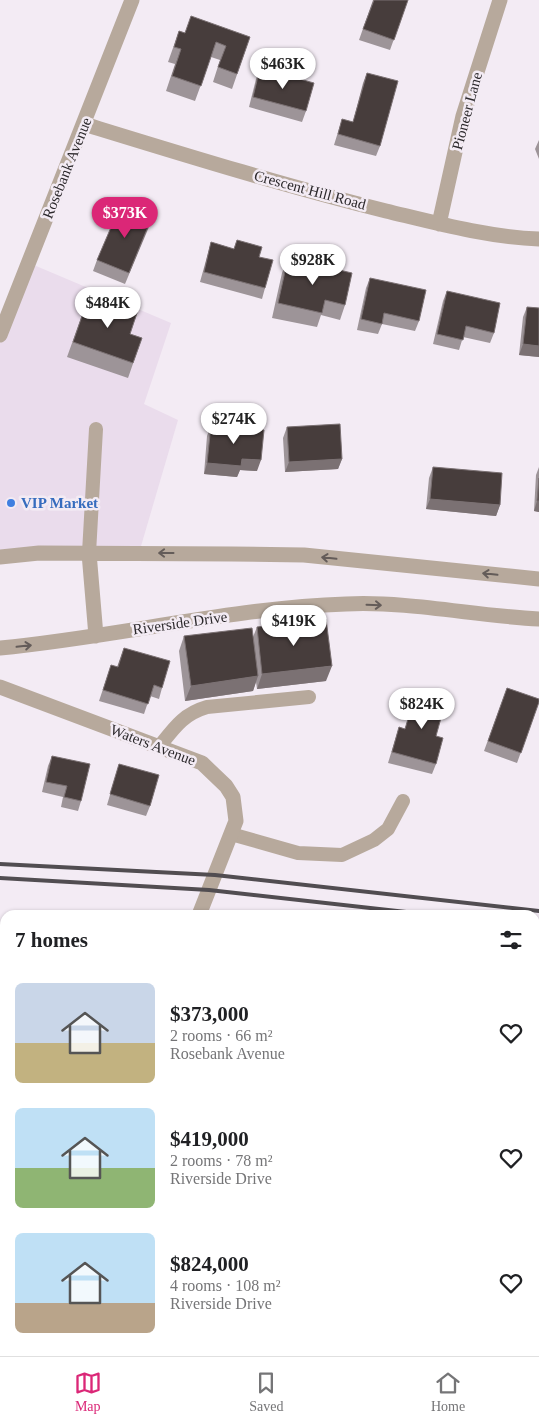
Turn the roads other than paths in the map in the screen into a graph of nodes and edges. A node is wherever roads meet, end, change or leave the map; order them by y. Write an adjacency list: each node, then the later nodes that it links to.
1 (132, 0): 3 (street, Rosebank Avenue)
2 (500, 0): 4 (street, Pioneer Lane)
3 (84, 124): 4 (street, Crescent Hill Road); 6 (street, Rosebank Avenue)
4 (439, 224): 5 (street, Crescent Hill Road)
5 (539, 239)
6 (0, 335)
7 (96, 429): 8 (lane)
8 (89, 553): 9 (street); 10 (street, one-way to 8); 12 (street)
9 (0, 557)
10 (539, 579)
11 (539, 619): 12 (street, Riverside Drive, one-way to 11)
12 (96, 636): 13 (street, Riverside Drive, one-way to 12)
13 (0, 648)
14 (0, 687): 16 (street, Waters Avenue)
15 (309, 696): 16 (lane)
16 (159, 747): 18 (street, Waters Avenue)
17 (403, 801): 18 (lane)
18 (232, 834): 19 (street, Waters Avenue)
19 (200, 910)

